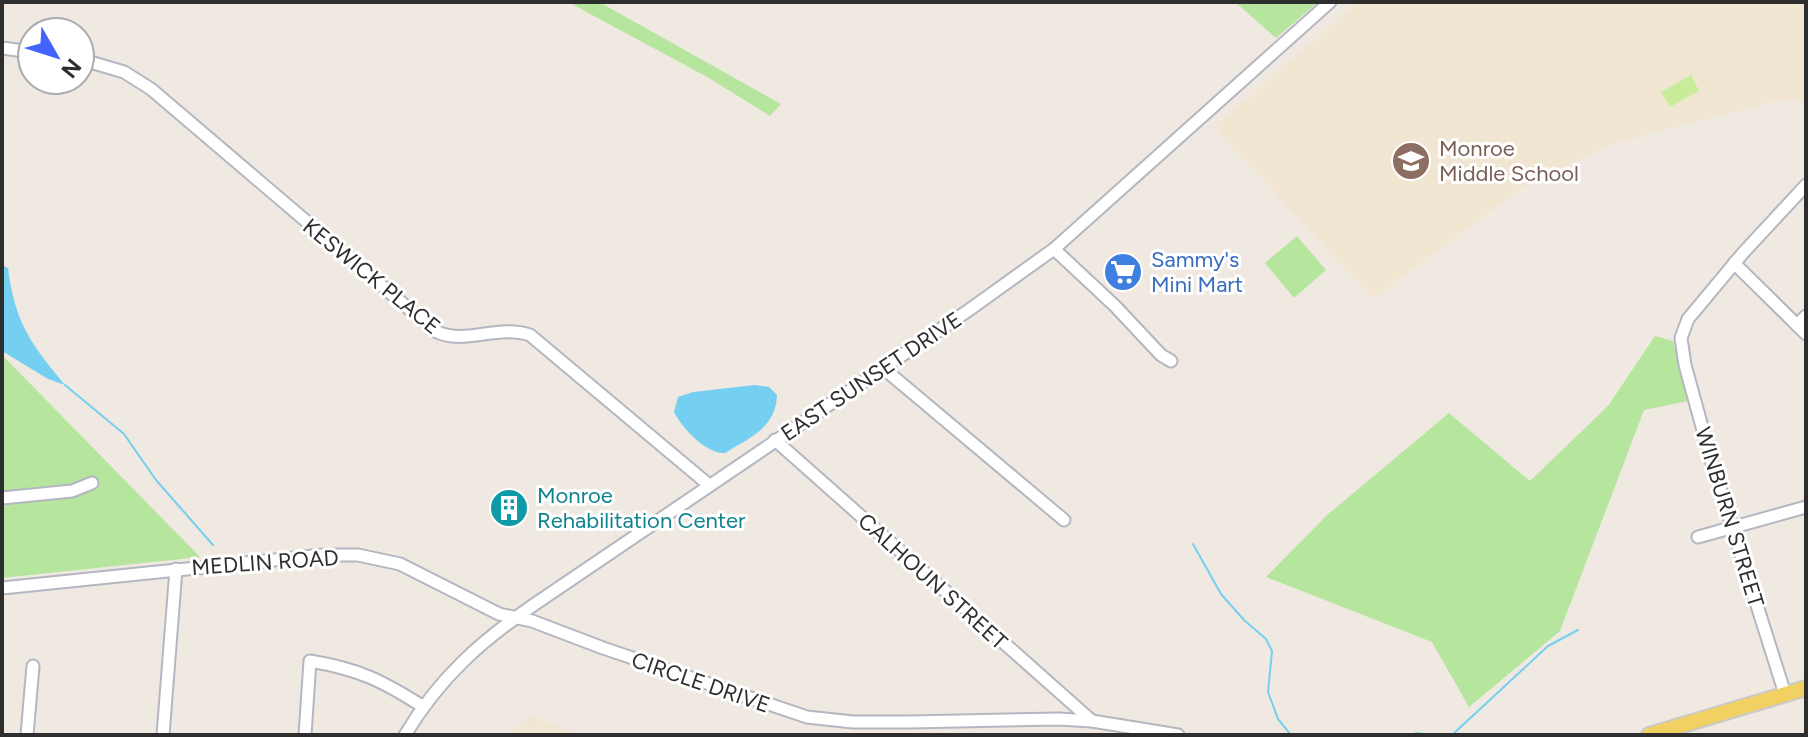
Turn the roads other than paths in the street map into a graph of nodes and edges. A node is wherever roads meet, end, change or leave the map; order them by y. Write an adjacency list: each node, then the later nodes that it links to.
1 (1330, 2): 4 (street, EAST SUNSET DRIVE)
2 (96, 64): 12 (street, KESWICK PLACE)
3 (1806, 185): 5 (street)
4 (1054, 249): 8 (street); 9 (street, EAST SUNSET DRIVE)
5 (1734, 263): 7 (street); 16 (street, WINBURN STREET)
6 (1806, 316): 7 (street)
7 (1802, 330)
8 (1171, 361)
9 (883, 368): 10 (street, EAST SUNSET DRIVE); 15 (street)
10 (775, 440): 12 (street, EAST SUNSET DRIVE); 25 (street, CALHOUN STREET)
11 (92, 483): 13 (street)
12 (709, 485): 20 (street, EAST SUNSET DRIVE)
13 (2, 498)
14 (1806, 507): 16 (street)
15 (1064, 520)
16 (1733, 528): 17 (street); 23 (street, WINBURN STREET)
17 (1698, 537)
18 (176, 569): 19 (street, MEDLIN ROAD); 20 (street, MEDLIN ROAD); 28 (street)
19 (2, 588)
20 (516, 617): 24 (street, EAST SUNSET DRIVE); 26 (street, CIRCLE DRIVE)
21 (33, 666): 27 (street)
22 (1806, 688): 23 (main road)
23 (1785, 694): 33 (main road)
24 (422, 706): 29 (street); 30 (street, EAST SUNSET DRIVE)
25 (1092, 721): 26 (street, CIRCLE DRIVE); 32 (street, CIRCLE DRIVE)
26 (853, 722): 31 (street)
27 (27, 735)
28 (163, 735)
29 (305, 735)
30 (405, 735)
31 (848, 735)
32 (1174, 735)
33 (1649, 735)

